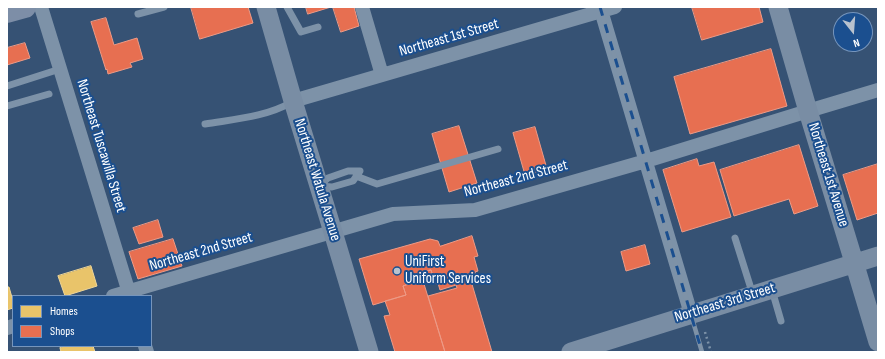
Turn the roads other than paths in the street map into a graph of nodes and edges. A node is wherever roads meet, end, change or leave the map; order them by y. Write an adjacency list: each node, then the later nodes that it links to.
1 (25, 7): 10 (main road)
2 (41, 7): 13 (street, Northeast Tuscawilla Street)
3 (164, 7): 11 (lane)
4 (266, 7): 18 (street, Northeast Watula Avenue)
5 (287, 7): 12 (lane)
6 (362, 7): 14 (street)
7 (615, 7): 9 (street, Northeast 1st Street)
8 (778, 7): 20 (street, Northeast 1st Avenue)
9 (601, 9): 14 (street, Northeast 1st Street); 23 (street)
10 (7, 12)
11 (138, 14)
12 (318, 27)
13 (60, 69): 15 (lane); 31 (street, Northeast Tuscawilla Street)
14 (382, 75): 18 (street, Northeast 1st Street)
15 (7, 86)
16 (878, 90): 20 (street, Northeast 2nd Street)
17 (49, 94): 19 (lane)
18 (293, 101): 21 (lane); 25 (street, Northeast Watula Avenue)
19 (7, 106)
20 (808, 111): 23 (street, Northeast 2nd Street); 29 (street, Northeast 1st Avenue)
21 (205, 124)
22 (498, 150): 24 (lane)
23 (646, 161): 26 (street, Northeast 2nd Street); 33 (street)
24 (356, 176): 25 (lane); 25 (lane)
25 (319, 186): 26 (street, Northeast Watula Avenue)
26 (333, 232): 31 (street, Northeast 2nd Street); 36 (street, Northeast Watula Avenue)
27 (735, 238): 32 (lane)
28 (878, 256): 29 (street, Northeast 3rd Street)
29 (855, 263): 30 (street, Northeast 3rd Street); 35 (street, Northeast 1st Avenue)
30 (772, 289): 32 (street, Northeast 3rd Street); 34 (lane)
31 (129, 294)
32 (753, 295): 33 (street, Northeast 3rd Street)
33 (691, 314): 37 (street, Northeast 3rd Street)
34 (781, 321)
35 (878, 342)
36 (369, 352)
37 (571, 352)

